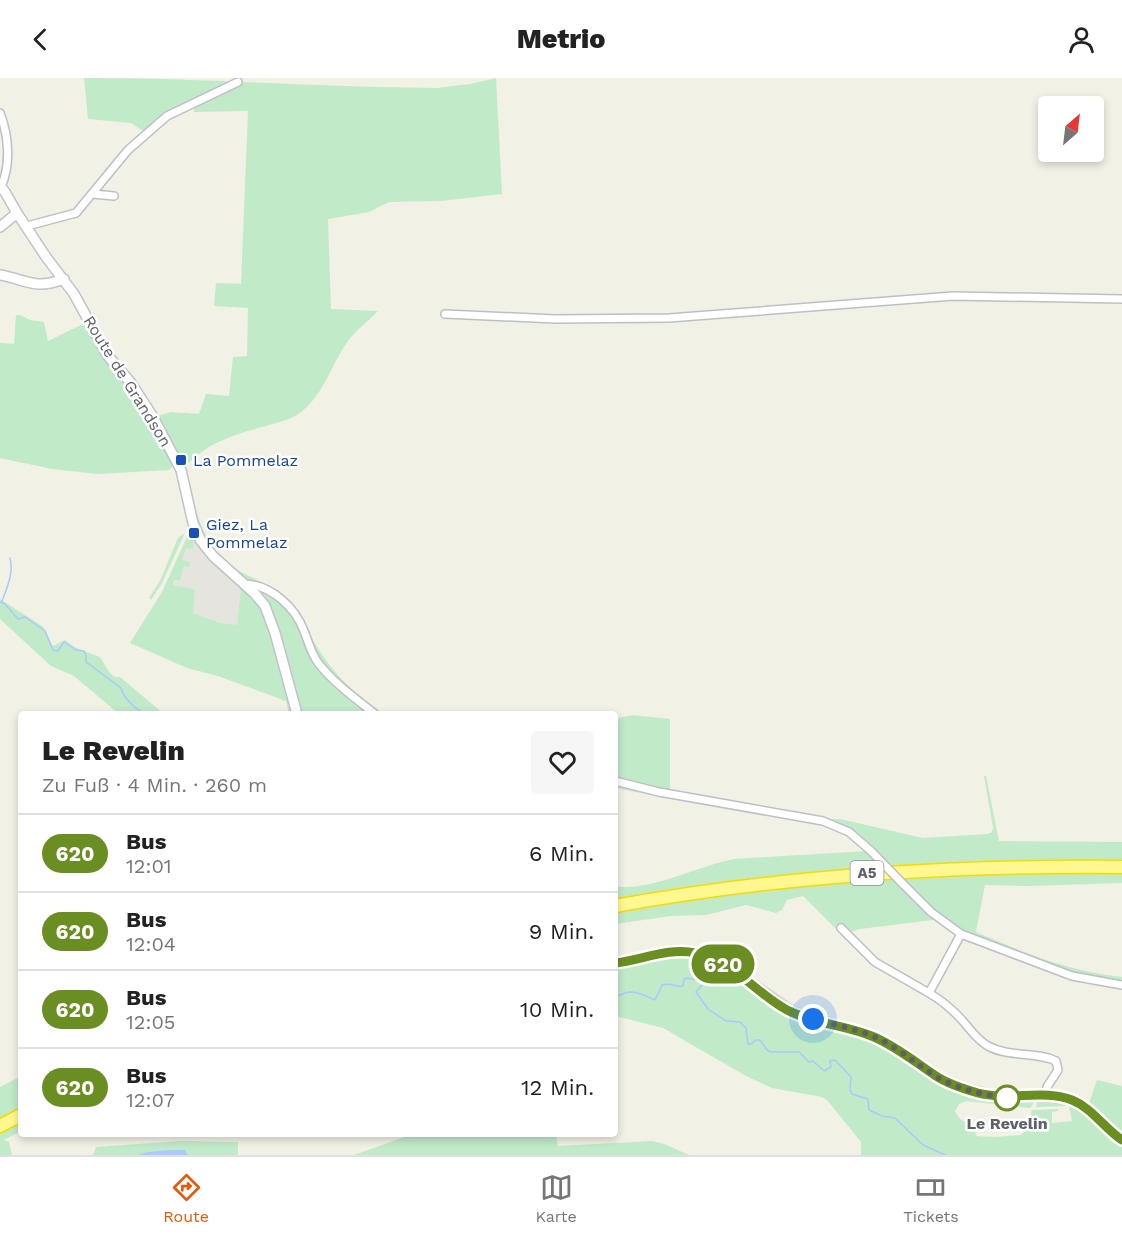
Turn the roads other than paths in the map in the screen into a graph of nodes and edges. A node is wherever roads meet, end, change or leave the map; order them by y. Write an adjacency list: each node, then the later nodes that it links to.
1 (238, 82): 4 (street)
2 (0, 113): 3 (street)
3 (1, 187): 6 (street, Route de Grandson)
4 (93, 194): 5 (street); 7 (street)
5 (114, 196)
6 (17, 213): 7 (street, Route de Grandson); 8 (street)
7 (27, 226): 10 (street, Route de Grandson)
8 (0, 227)
9 (0, 275): 10 (street)
10 (64, 279): 13 (street, Route de Grandson)
11 (1122, 299): 12 (street)
12 (445, 314)
13 (245, 584): 14 (street, Route de Grandson); 15 (street)
14 (296, 711)
15 (371, 711)
16 (618, 782): 22 (street, bridge)
17 (1122, 859): 19 (highway, A5)
18 (1122, 867): 20 (highway, A5)
19 (618, 898)
20 (618, 906)
21 (841, 928): 25 (street)
22 (961, 934): 24 (street); 25 (street)
23 (618, 962): 26 (street)
24 (1122, 985)
25 (929, 993): 26 (street)
26 (1046, 1096): 31 (street)
27 (18, 1108): 28 (highway)
28 (0, 1117)
29 (18, 1117): 30 (highway)
30 (0, 1126)
31 (1122, 1140)

